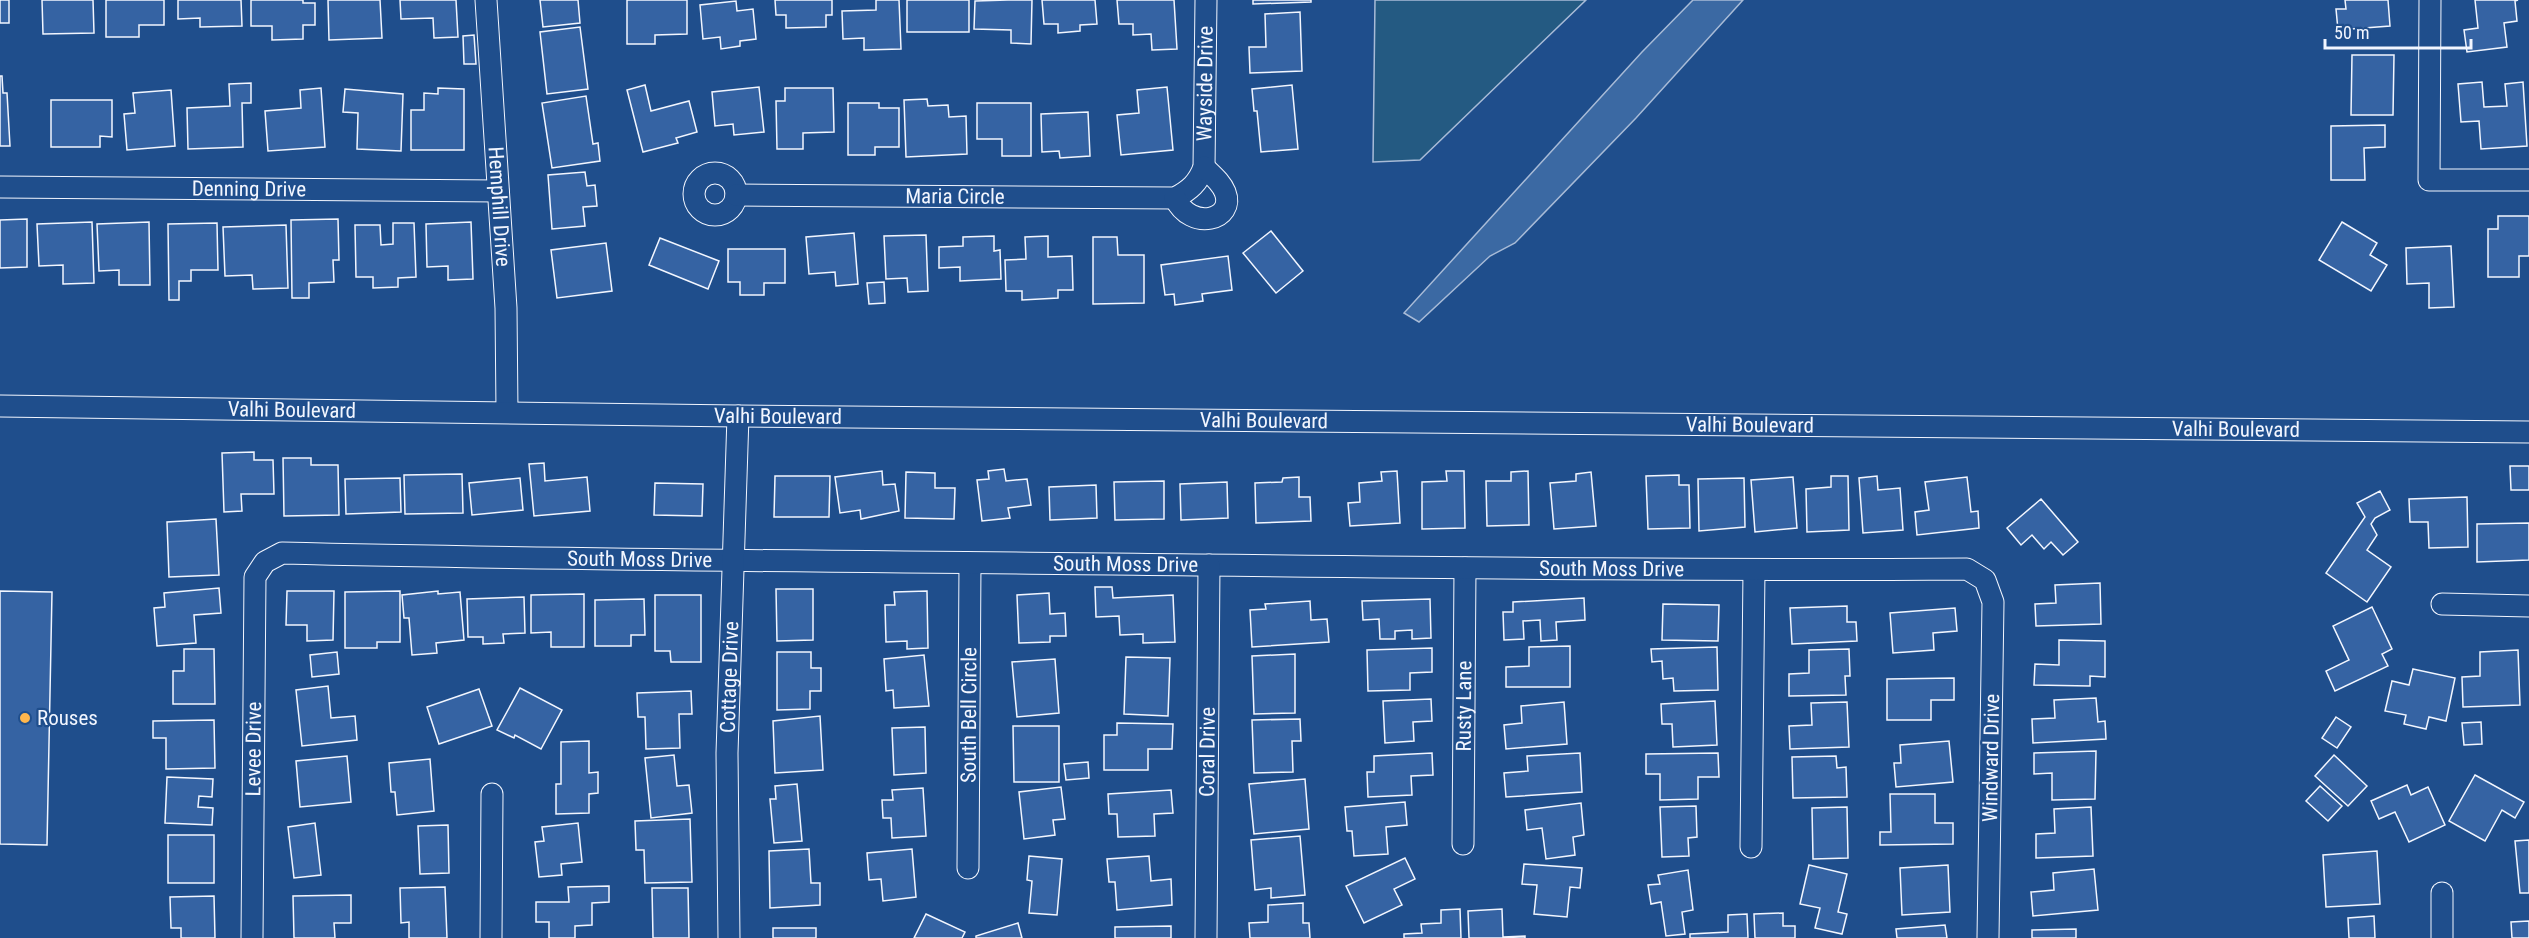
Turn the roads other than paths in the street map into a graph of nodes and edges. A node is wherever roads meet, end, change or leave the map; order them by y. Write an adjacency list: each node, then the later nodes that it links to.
1 (486, 0): 7 (street, Hemphill Drive)
2 (1206, 0): 4 (street, Wayside Drive)
3 (2430, 0): 5 (street)
4 (1204, 167): 9 (street); 9 (street)
5 (2529, 180)
6 (0, 187): 7 (street, Denning Drive)
7 (498, 191): 11 (street, Hemphill Drive)
8 (736, 195): 9 (street, Maria Circle)
9 (1175, 198)
10 (0, 406): 11 (street, Valhi Boulevard)
11 (507, 412): 12 (street, Valhi Boulevard)
12 (738, 416): 13 (street, Valhi Boulevard); 14 (street, Cottage Drive)
13 (2529, 432)
14 (732, 560): 15 (street, South Moss Drive); 16 (street, South Moss Drive); 30 (street, Cottage Drive)
15 (265, 562): 28 (street, Levee Drive)
16 (970, 563): 17 (street, South Moss Drive); 26 (street, South Bell Circle)
17 (1209, 565): 18 (street, South Moss Drive); 31 (street, Coral Drive)
18 (1465, 568): 19 (street, South Moss Drive); 24 (street, Rusty Lane)
19 (1754, 570): 20 (street, South Moss Drive); 25 (street)
20 (1985, 580): 32 (street, Windward Drive)
21 (2442, 604): 22 (street)
22 (2529, 606)
23 (492, 794): 29 (street)
24 (1463, 844)
25 (1751, 847)
26 (968, 868)
27 (2442, 893): 33 (street)
28 (252, 938)
29 (491, 938)
30 (729, 938)
31 (1206, 938)
32 (1988, 938)
33 (2442, 938)

